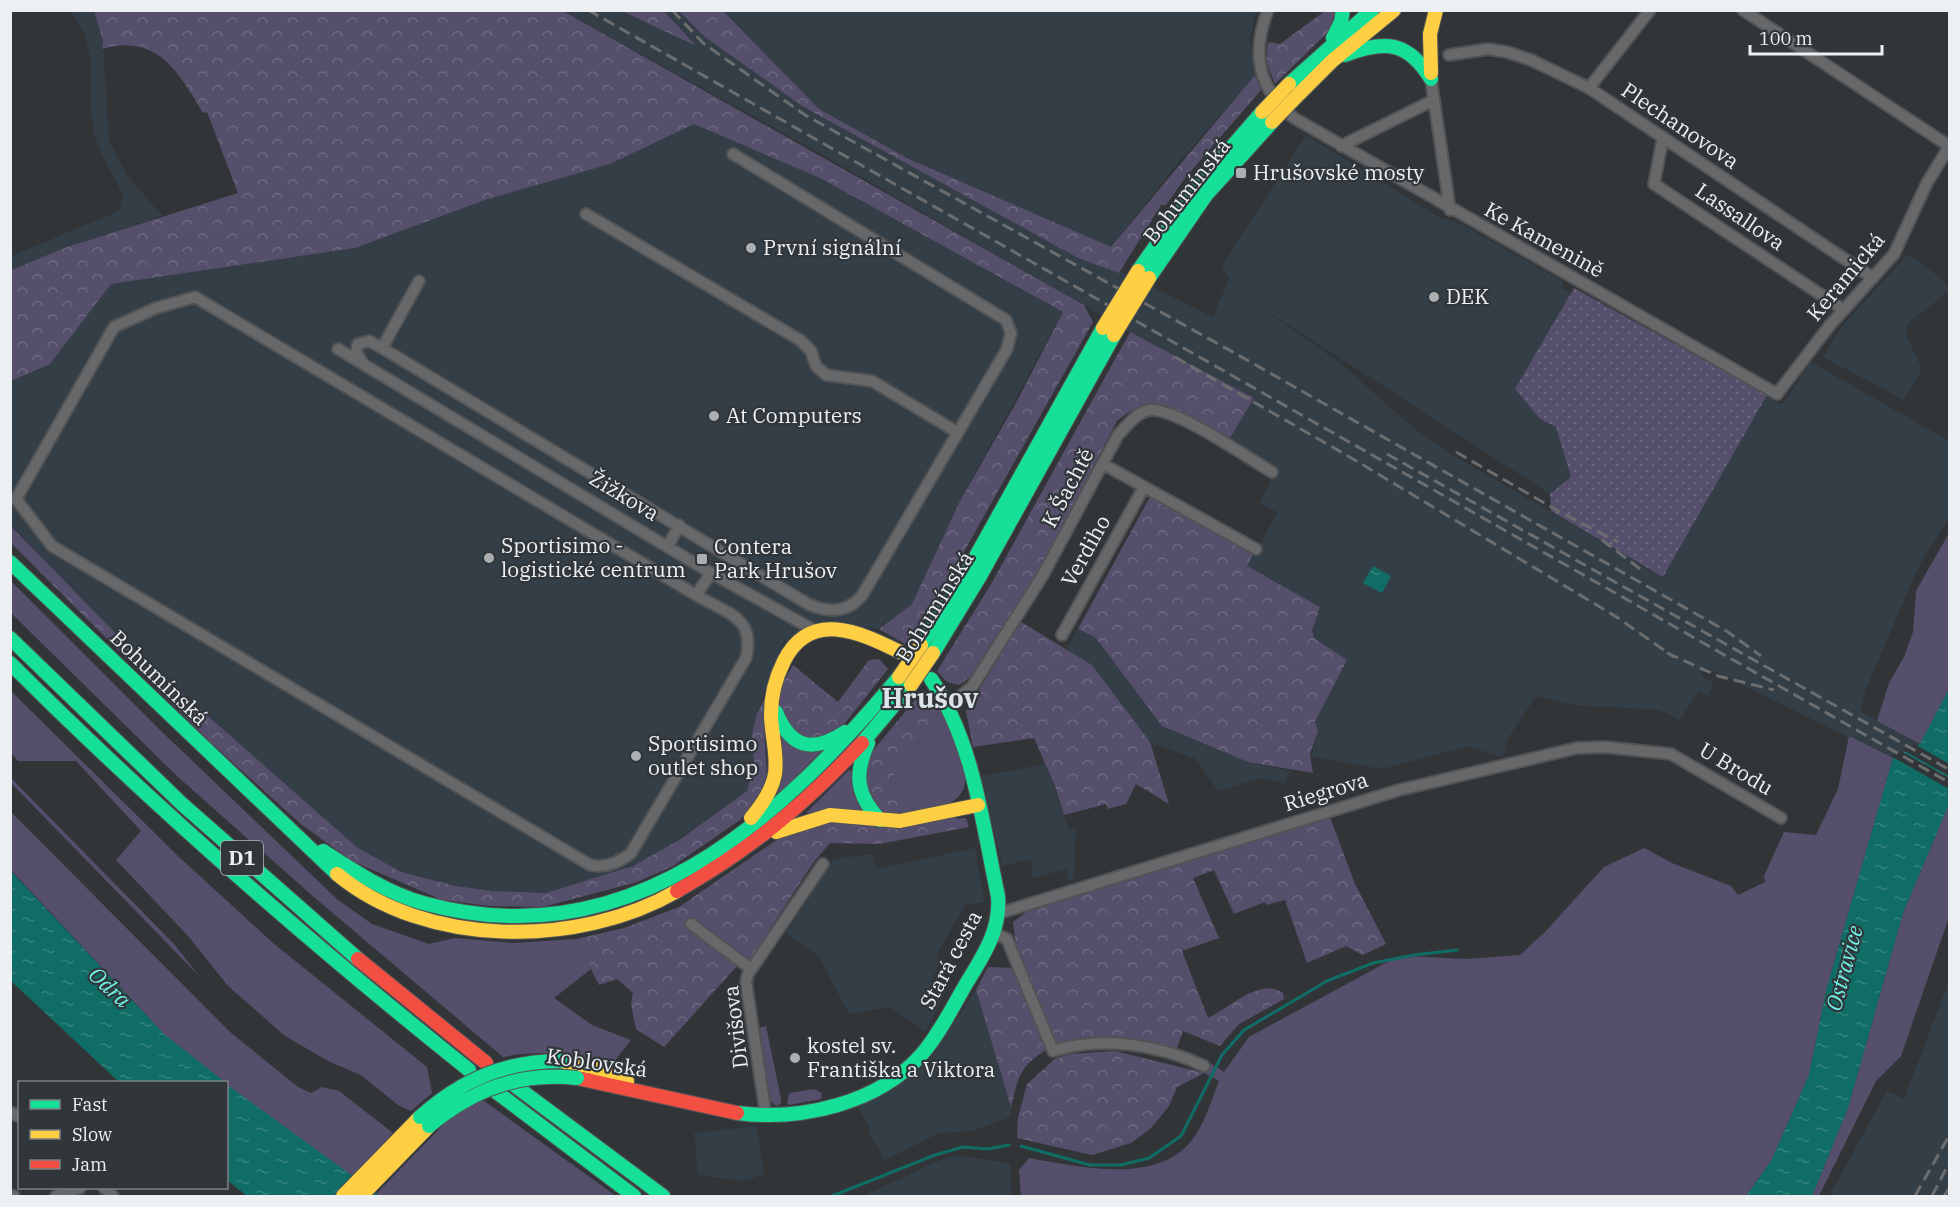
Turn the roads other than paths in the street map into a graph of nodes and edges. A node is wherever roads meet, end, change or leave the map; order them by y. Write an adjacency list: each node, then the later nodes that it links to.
1 (1268, 10): 16 (street, Ke Kamenině)
2 (1343, 10): 9 (main road)
3 (1372, 10): 9 (main road, Bohumínská)
4 (1394, 10): 10 (main road, Bohumínská)
5 (1436, 10): 11 (main road)
6 (1650, 10): 12 (street)
7 (1743, 10): 15 (street)
8 (1449, 55): 12 (street, Plechanovova)
9 (1316, 58): 20 (main road, Bohumínská, bridge)
10 (1332, 62): 11 (main road); 20 (main road, Bohumínská, bridge)
11 (1431, 79): 13 (street)
12 (1589, 88): 14 (street, Plechanovova)
13 (1434, 100): 16 (street); 18 (street)
14 (1663, 137): 21 (street, Plechanovova); 23 (street, Lassallova)
15 (1949, 145): 21 (street, Keramická)
16 (1341, 146): 18 (street, Ke Kamenině)
17 (732, 154): 28 (street)
18 (1450, 210): 27 (street, Ke Kamenině)
19 (586, 214): 28 (street)
20 (1143, 274): 41 (main road, Bohumínská, bridge)
21 (1873, 278): 23 (street, Keramická)
22 (419, 281): 24 (street)
23 (1844, 309): 27 (street, Keramická)
24 (382, 348): 26 (street); 32 (street)
25 (338, 349): 26 (street, Žižkova)
26 (372, 371): 33 (street, Žižkova)
27 (1777, 394)
28 (957, 432): 32 (street)
29 (1102, 464): 30 (street, K Šachtě); 31 (street); 46 (street, K Šachtě)
30 (1272, 472)
31 (1144, 487): 34 (street); 39 (street, Verdiho)
32 (679, 525): 33 (street)
33 (668, 546): 36 (street, Žižkova)
34 (1256, 549)
35 (10, 562): 52 (main road, Bohumínská)
36 (711, 573): 37 (street); 38 (street, Žižkova)
37 (696, 595): 37 (street)
38 (814, 630): 42 (main road, Žižkova); 45 (main road)
39 (1062, 635)
40 (10, 638): 60 (main road, D1)
41 (927, 649): 47 (main road, Bohumínská, bridge); 47 (main road, Bohumínská, bridge)
42 (900, 652)
43 (10, 663): 62 (main road, D1)
44 (931, 679): 46 (main road, Stará cesta)
45 (772, 698): 47 (main road); 54 (main road)
46 (950, 705): 49 (main road, Stará cesta)
47 (879, 713): 51 (main road); 53 (main road, Bohumínská); 54 (main road, Bohumínská)
48 (1671, 754): 50 (street, U Brodu); 56 (street, Riegrova)
49 (978, 805): 51 (main road); 56 (main road, Stará cesta)
50 (1780, 818)
51 (880, 820): 53 (main road)
52 (281, 821): 53 (main road, Bohumínská); 54 (main road, Bohumínská)
53 (752, 844)
54 (720, 849)
55 (823, 864): 59 (street, Divišova)
56 (1000, 913): 58 (main road, Stará cesta)
57 (691, 924): 59 (street, Divišova)
58 (993, 933): 61 (street); 66 (main road, Stará cesta)
59 (751, 969): 66 (street, Divišova)
60 (486, 1063)
61 (1204, 1066)
62 (469, 1070)
63 (514, 1085): 74 (main road)
64 (495, 1091): 73 (main road)
65 (654, 1093): 66 (main road, Stará cesta); 67 (main road, Koblovská, bridge); 67 (main road, Koblovská, bridge)
66 (766, 1116)
67 (424, 1122): 68 (main road, Koblovská)
68 (396, 1150): 71 (main road, Koblovská); 72 (main road, Koblovská)
69 (72, 1189): 70 (street)
70 (56, 1197)
71 (343, 1197)
72 (361, 1197)
73 (634, 1197)
74 (663, 1197)

